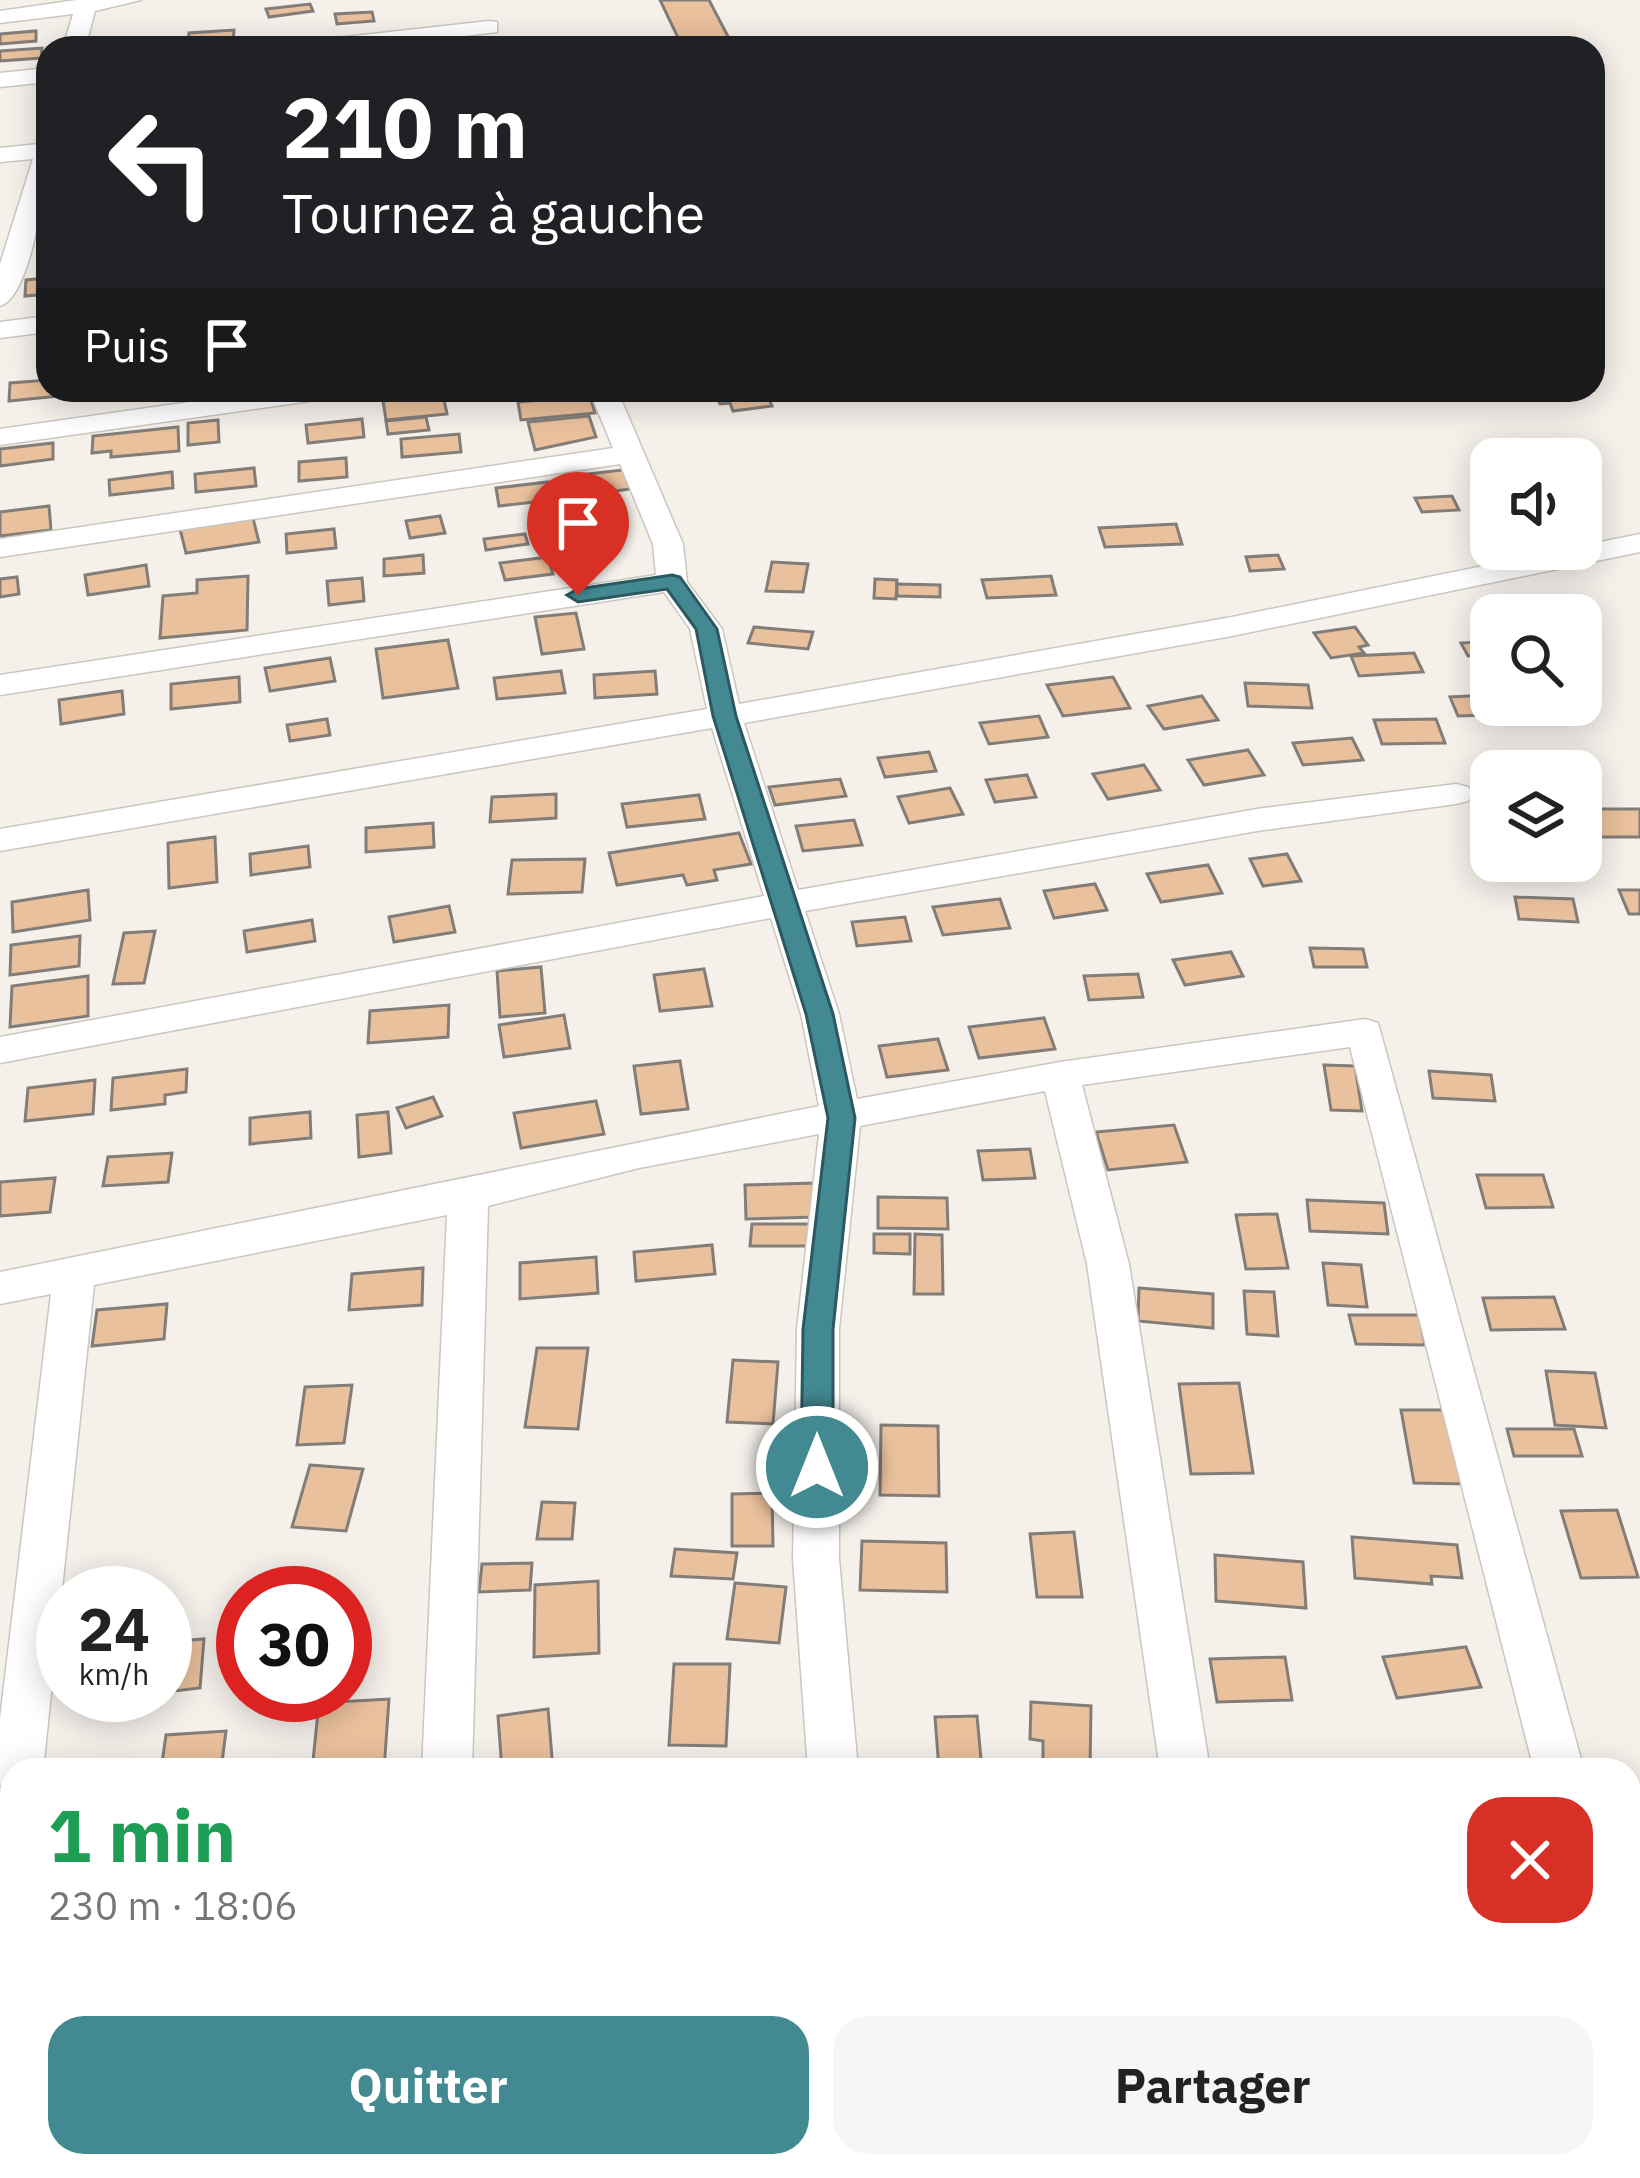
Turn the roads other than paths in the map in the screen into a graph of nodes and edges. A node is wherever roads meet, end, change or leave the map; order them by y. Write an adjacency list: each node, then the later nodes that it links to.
1 (130, 0): 3 (street)
2 (480, 0): 6 (street)
3 (86, 4): 4 (street); 5 (street)
4 (0, 16)
5 (77, 36)
6 (492, 36)
7 (36, 76): 8 (street)
8 (0, 80)
9 (36, 151): 10 (street)
10 (0, 155)
11 (36, 177): 12 (street)
12 (24, 234): 13 (street)
13 (0, 298)
14 (36, 326): 15 (street)
15 (0, 330)
16 (246, 402): 18 (street)
17 (608, 402): 19 (street)
18 (0, 437)
19 (631, 454): 21 (street); 22 (street)
20 (1640, 543): 24 (street)
21 (0, 548)
22 (672, 582): 23 (street); 24 (street)
23 (0, 685)
24 (725, 716): 26 (street); 27 (street)
25 (1456, 794): 27 (street)
26 (0, 840)
27 (784, 904): 28 (street); 30 (street)
28 (0, 1050)
29 (1060, 1075): 30 (street); 37 (street); 38 (street)
30 (842, 1118): 31 (street); 36 (street)
31 (468, 1196): 32 (street); 35 (street)
32 (74, 1273): 33 (street); 34 (street)
33 (0, 1288)
34 (20, 1758)
35 (447, 1758)
36 (832, 1758)
37 (1183, 1758)
38 (1556, 1758)

